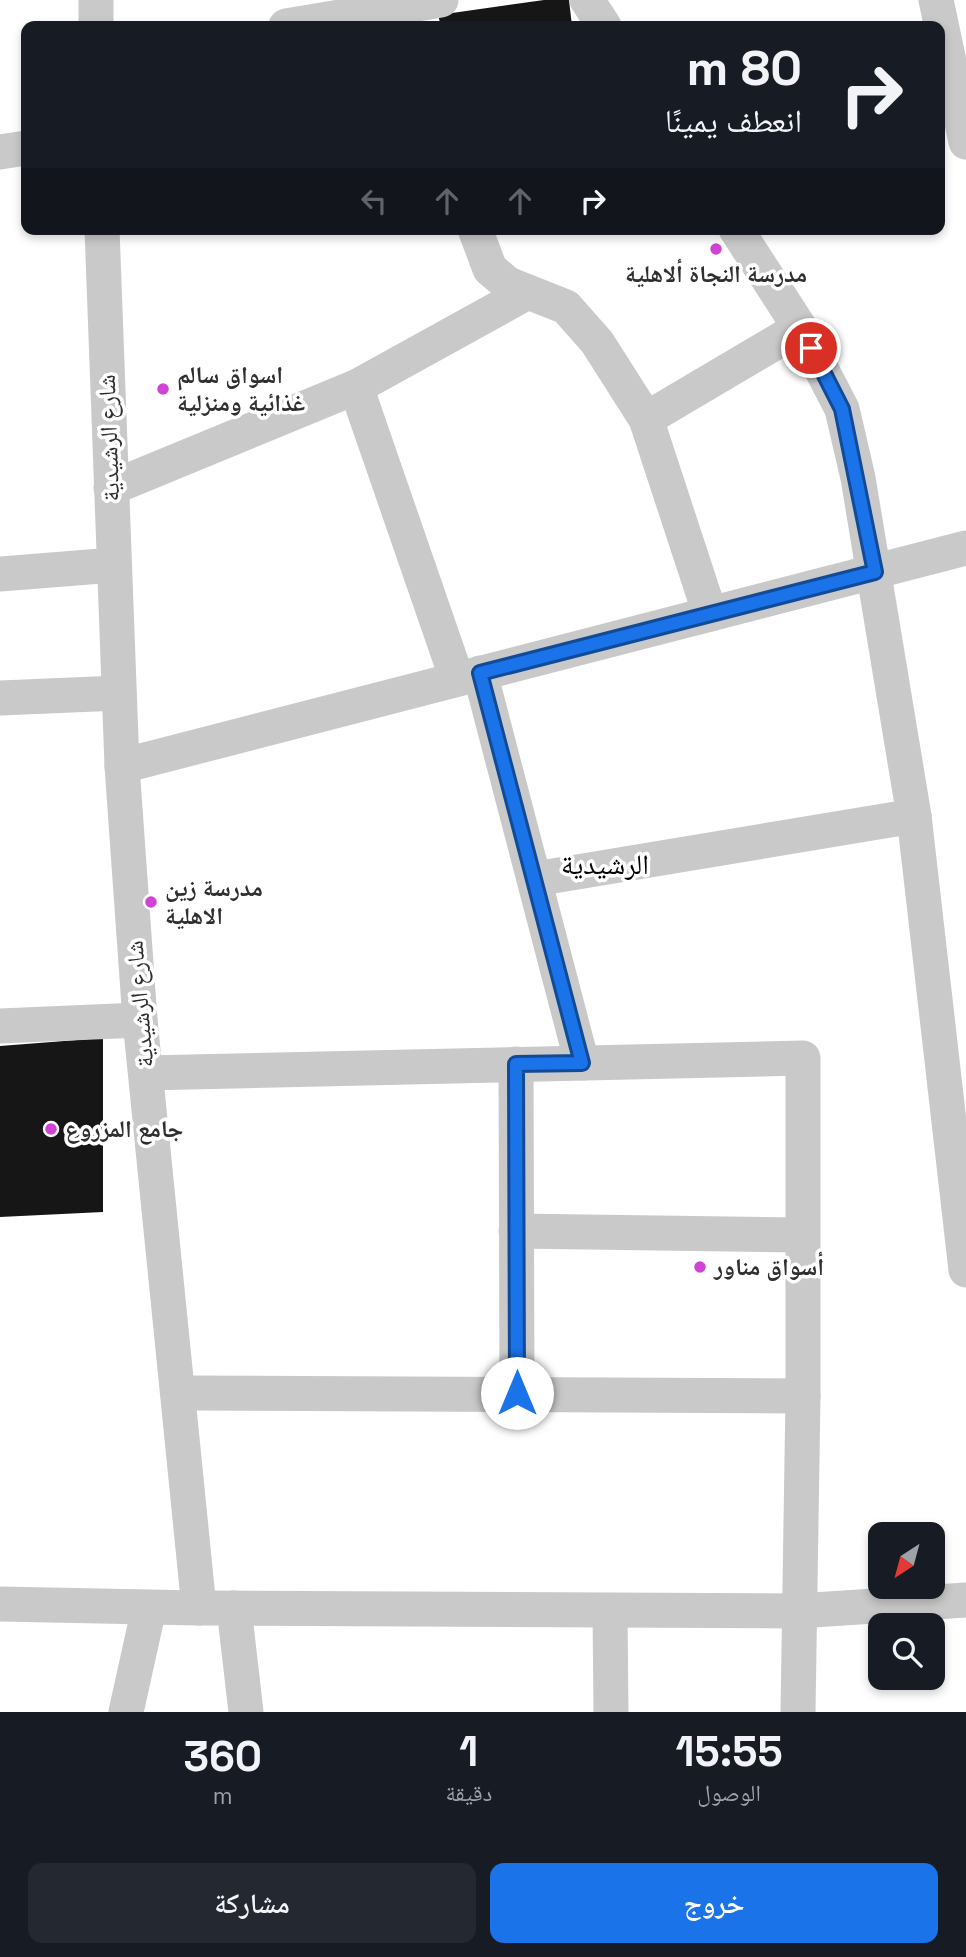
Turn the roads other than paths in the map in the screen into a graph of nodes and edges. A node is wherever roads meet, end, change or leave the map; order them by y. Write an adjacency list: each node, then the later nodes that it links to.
1 (96, 0): 5 (street)
2 (587, 0): 7 (street)
3 (936, 0): 8 (street)
4 (436, 9): 6 (street)
5 (96, 21)
6 (330, 21)
7 (601, 21)
8 (940, 21)
9 (945, 43): 10 (street)
10 (966, 142)
11 (21, 149): 12 (street)
12 (0, 152)
13 (102, 235): 20 (street, شارع الرشيدية)
14 (477, 235): 16 (street)
15 (740, 235): 17 (street)
16 (528, 292): 18 (street); 19 (street)
17 (800, 328): 19 (street); 23 (street)
18 (356, 387): 20 (street); 26 (street)
19 (646, 419): 25 (street)
20 (111, 488): 22 (street, شارع الرشيدية)
21 (966, 548): 23 (street)
22 (114, 565): 24 (street); 27 (street, شارع الرشيدية)
23 (875, 572): 25 (street); 30 (street)
24 (0, 574)
25 (710, 614): 26 (street)
26 (469, 676): 29 (street); 31 (street)
27 (119, 693): 28 (street); 29 (street, شارع الرشيدية)
28 (0, 698)
29 (121, 766): 32 (street, شارع الرشيدية)
30 (914, 816): 31 (street); 36 (street)
31 (535, 878): 34 (street)
32 (140, 1020): 33 (street); 37 (street, شارع الرشيدية)
33 (0, 1026)
34 (582, 1063): 35 (street); 39 (street)
35 (516, 1064): 37 (street); 38 (street)
36 (956, 1064): 40 (street)
37 (146, 1073): 41 (street, شارع الرشيدية)
38 (516, 1231): 39 (street); 42 (street)
39 (801, 1234): 43 (street)
40 (966, 1270)
41 (178, 1393): 42 (street); 47 (street, شارع الرشيدية)
42 (517, 1393): 43 (street)
43 (803, 1396): 50 (street)
44 (966, 1600): 50 (street)
45 (0, 1604): 46 (street)
46 (149, 1608): 47 (street); 51 (street)
47 (199, 1608): 48 (street)
48 (234, 1608): 49 (street); 52 (street)
49 (610, 1611): 50 (street); 53 (street)
50 (798, 1611): 54 (street)
51 (126, 1712)
52 (246, 1712)
53 (611, 1712)
54 (798, 1712)

